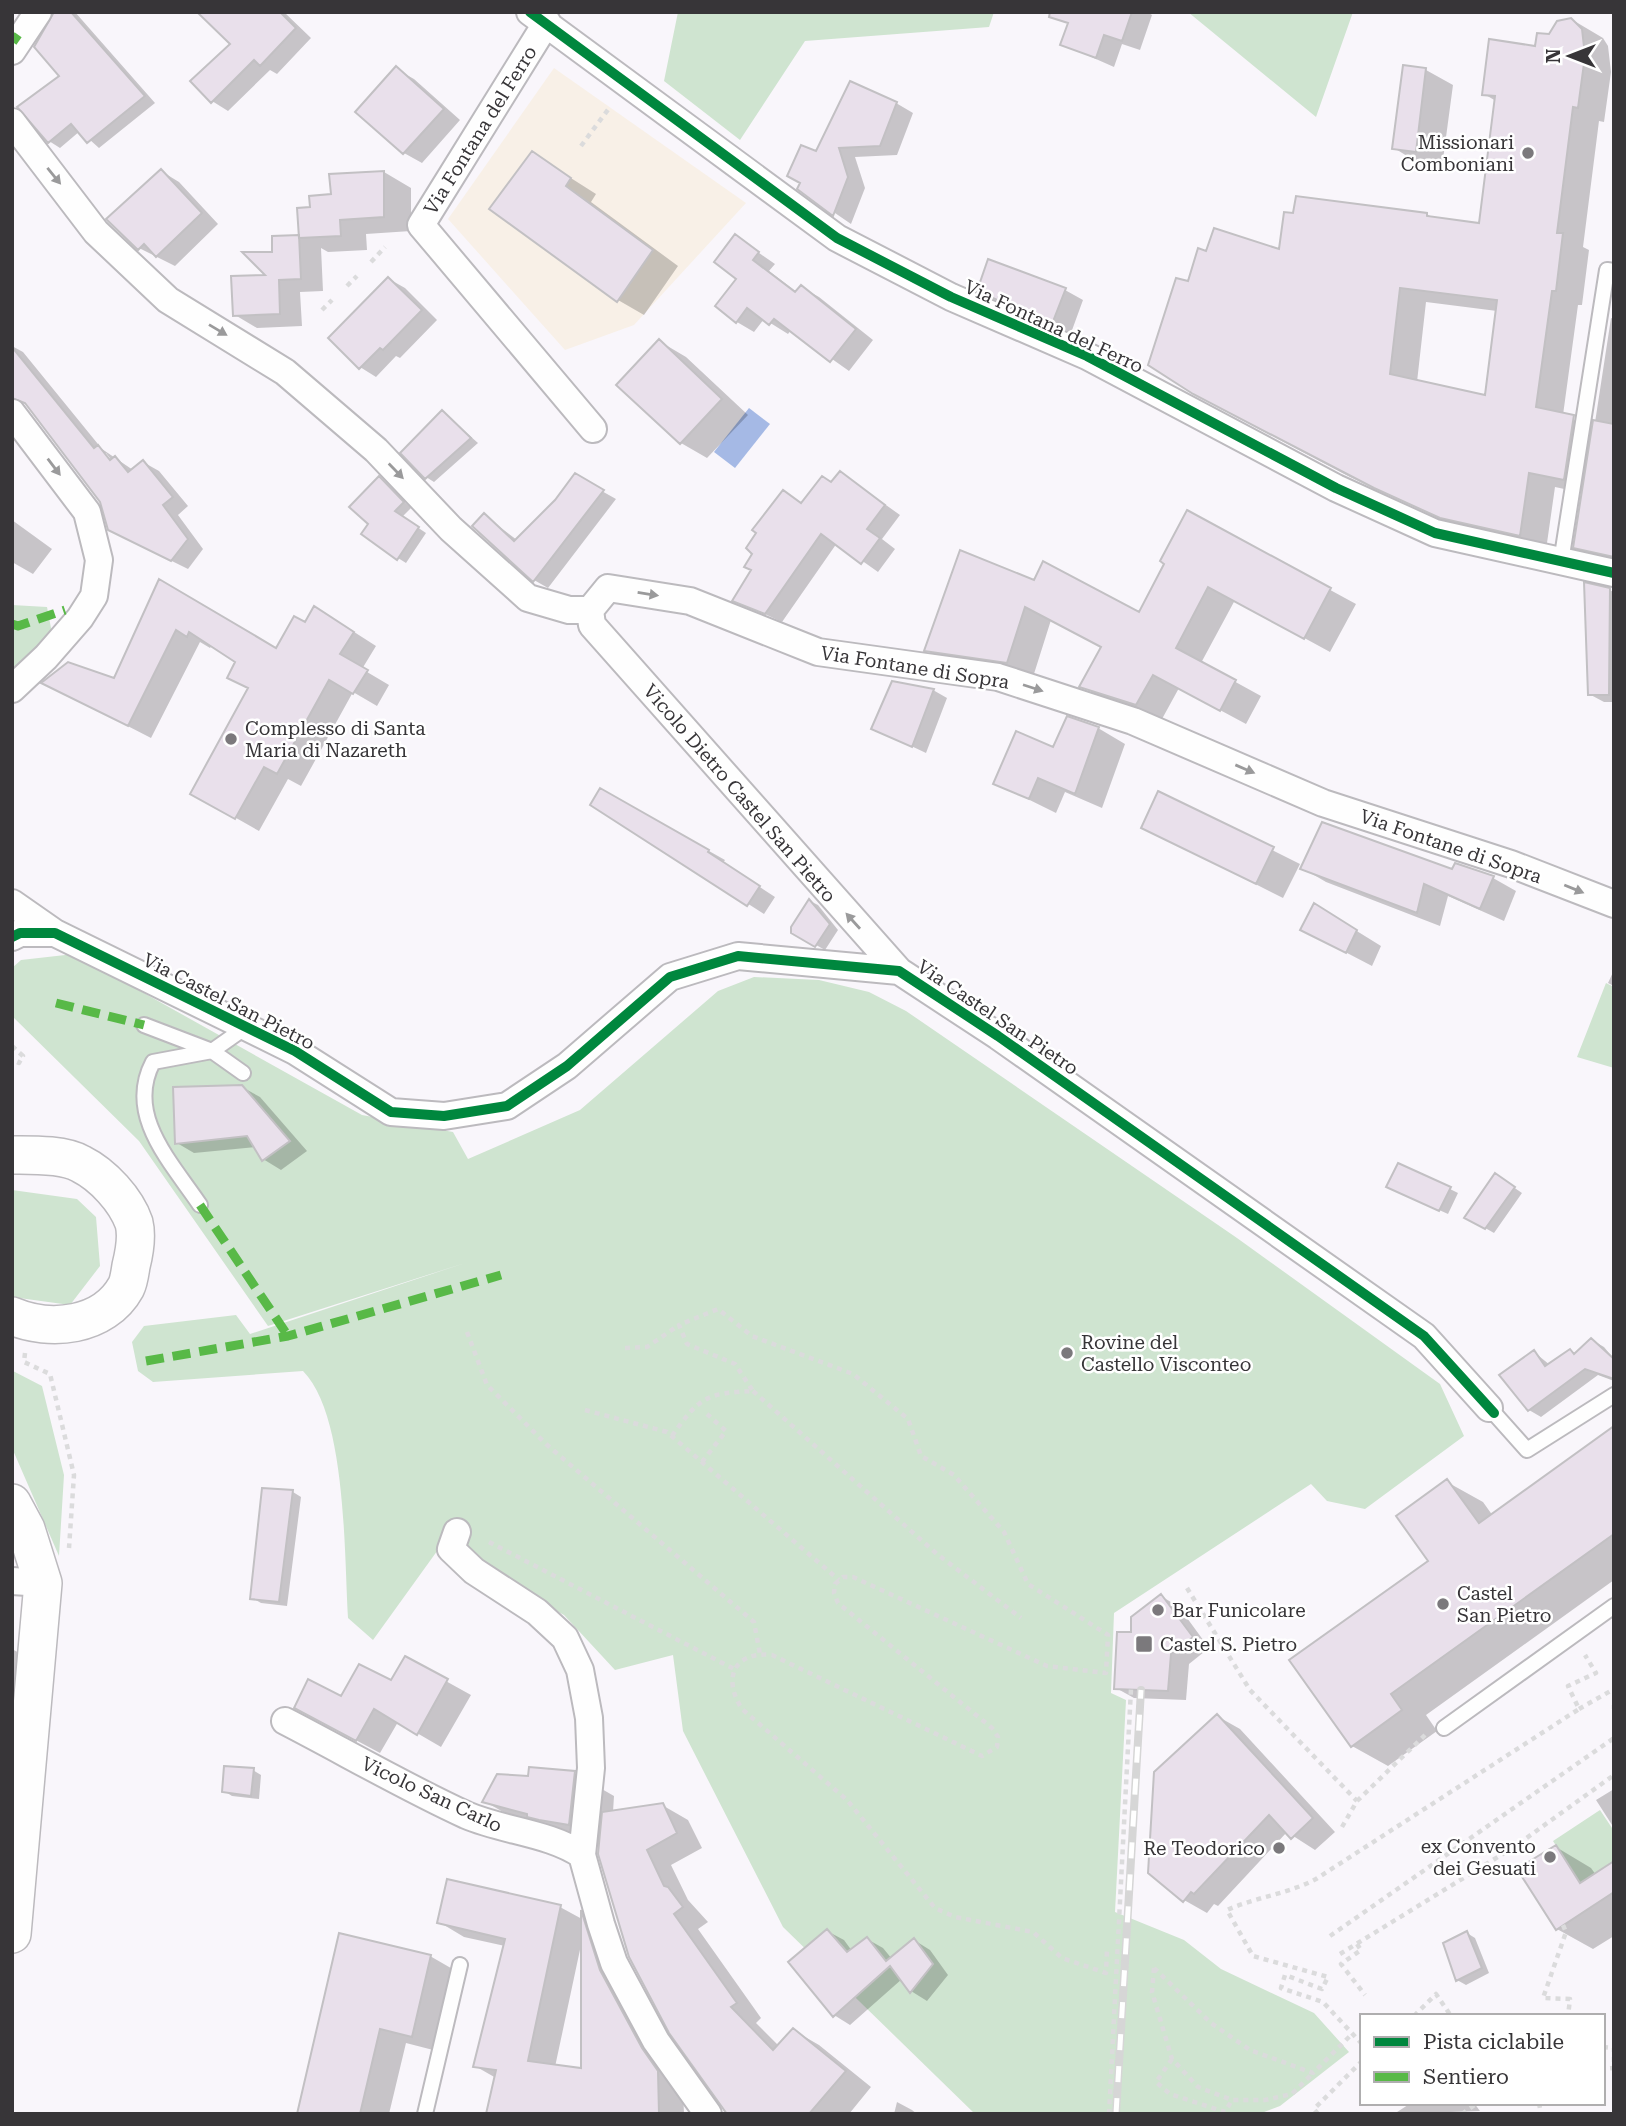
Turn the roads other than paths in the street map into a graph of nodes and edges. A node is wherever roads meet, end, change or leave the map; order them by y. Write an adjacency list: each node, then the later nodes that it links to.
1 (38, 12): 3 (street)
2 (538, 17): 7 (street, Via Fontana del Ferro); 8 (street, Via Fontana del Ferro)
3 (12, 51)
4 (12, 122): 10 (street, one-way to 10)
5 (1614, 271): 8 (lane)
6 (12, 413): 11 (street, one-way to 11)
7 (593, 429)
8 (1561, 562): 9 (street, Via Fontana del Ferro)
9 (1614, 573)
10 (590, 610): 13 (street, Via Fontane di Sopra, one-way to 13); 16 (street, Vicolo Dietro Castel San Pietro, one-way to 10)
11 (12, 689)
12 (12, 903): 14 (street)
13 (1614, 904)
14 (55, 933): 15 (street, Via Castel San Pietro); 18 (street, Via Castel San Pietro)
15 (12, 937)
16 (899, 971): 18 (street, Via Castel San Pietro); 25 (street, Via Castel San Pietro)
17 (144, 1025): 19 (lane)
18 (246, 1027): 19 (lane)
19 (212, 1051): 20 (lane); 22 (lane)
20 (243, 1073)
21 (12, 1155): 23 (street)
22 (200, 1205)
23 (15, 1331)
24 (1614, 1395): 25 (lane)
25 (1492, 1411)
26 (12, 1503): 28 (street)
27 (457, 1532): 32 (street)
28 (27, 1582): 33 (street)
29 (1614, 1606): 31 (lane)
30 (285, 1721): 32 (street, Vicolo San Carlo)
31 (1444, 1728)
32 (582, 1856): 36 (street)
33 (12, 1934)
34 (460, 1965): 35 (lane)
35 (425, 2114)
36 (708, 2114)

